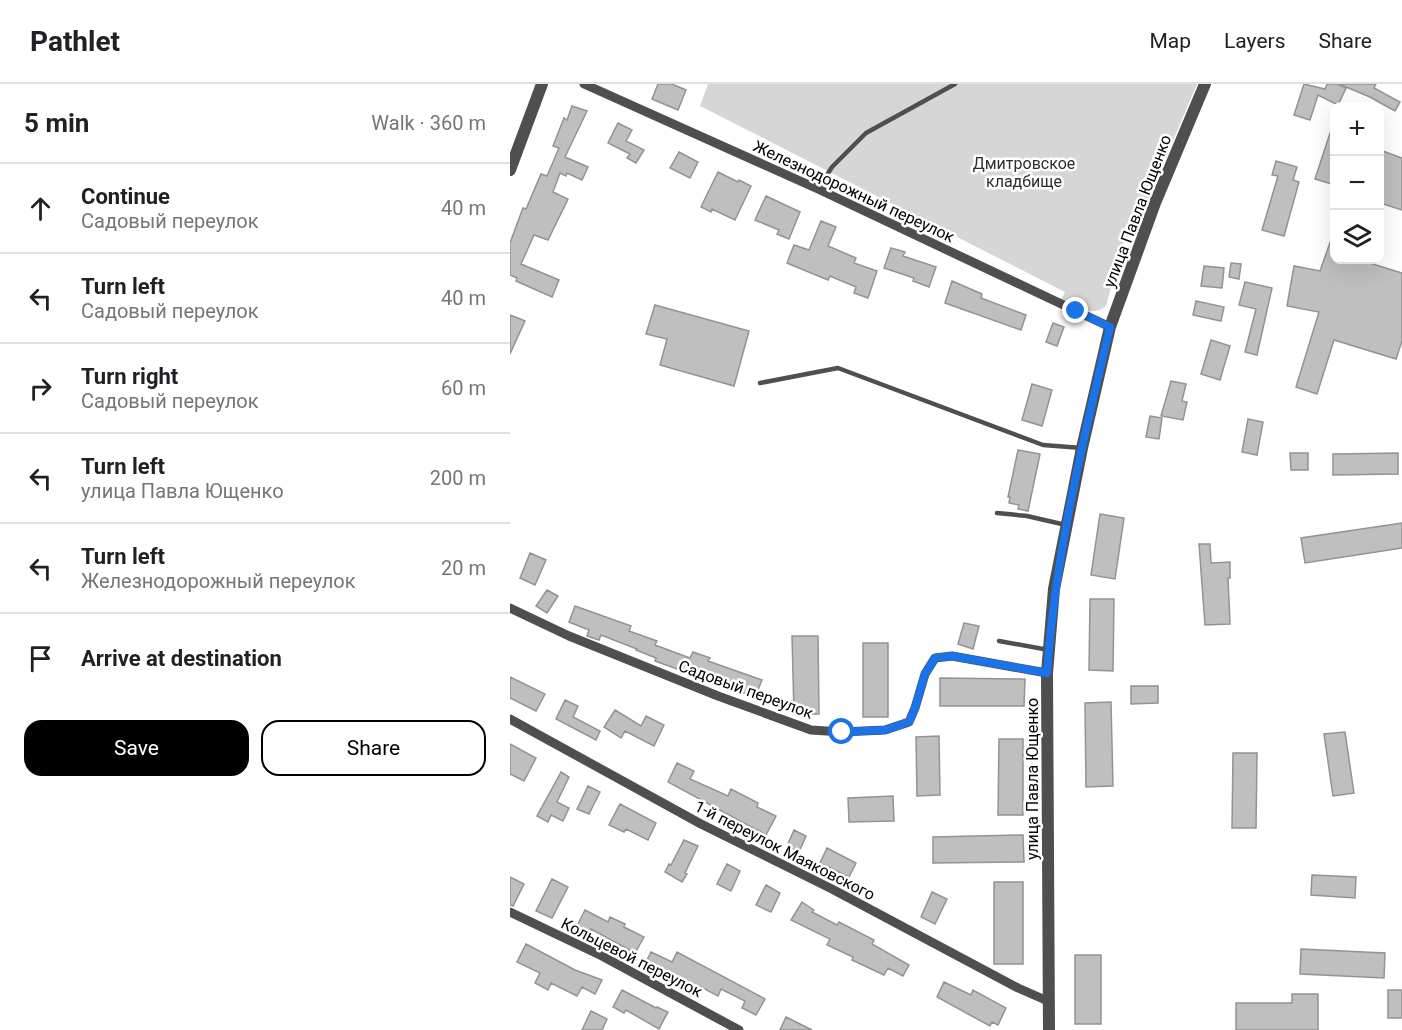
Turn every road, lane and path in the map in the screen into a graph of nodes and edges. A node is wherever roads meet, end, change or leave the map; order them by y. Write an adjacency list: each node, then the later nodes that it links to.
1 (542, 84): 7 (street)
2 (584, 84): 8 (street, Железнодорожный переулок)
3 (941, 84): 6 (lane)
4 (956, 84): 6 (lane)
5 (1205, 84): 9 (street, улица Павла Ющенко)
6 (940, 91): 8 (lane)
7 (510, 170)
8 (818, 189): 9 (street, Железнодорожный переулок)
9 (1110, 327): 11 (street, улица Павла Ющенко)
10 (760, 383): 11 (lane)
11 (1082, 448): 13 (street, улица Павла Ющенко)
12 (997, 513): 13 (lane)
13 (1066, 525): 16 (street, улица Павла Ющенко)
14 (510, 608): 17 (street, Садовый переулок)
15 (999, 641): 16 (lane)
16 (1049, 650): 17 (street, улица Павла Ющенко)
17 (1047, 673): 20 (street, улица Павла Ющенко)
18 (510, 719): 20 (street, 1-й переулок Маяковского)
19 (510, 912): 21 (street, Кольцевой переулок)
20 (1050, 1002): 22 (street, улица Павла Ющенко)
21 (739, 1030)
22 (1049, 1030)

